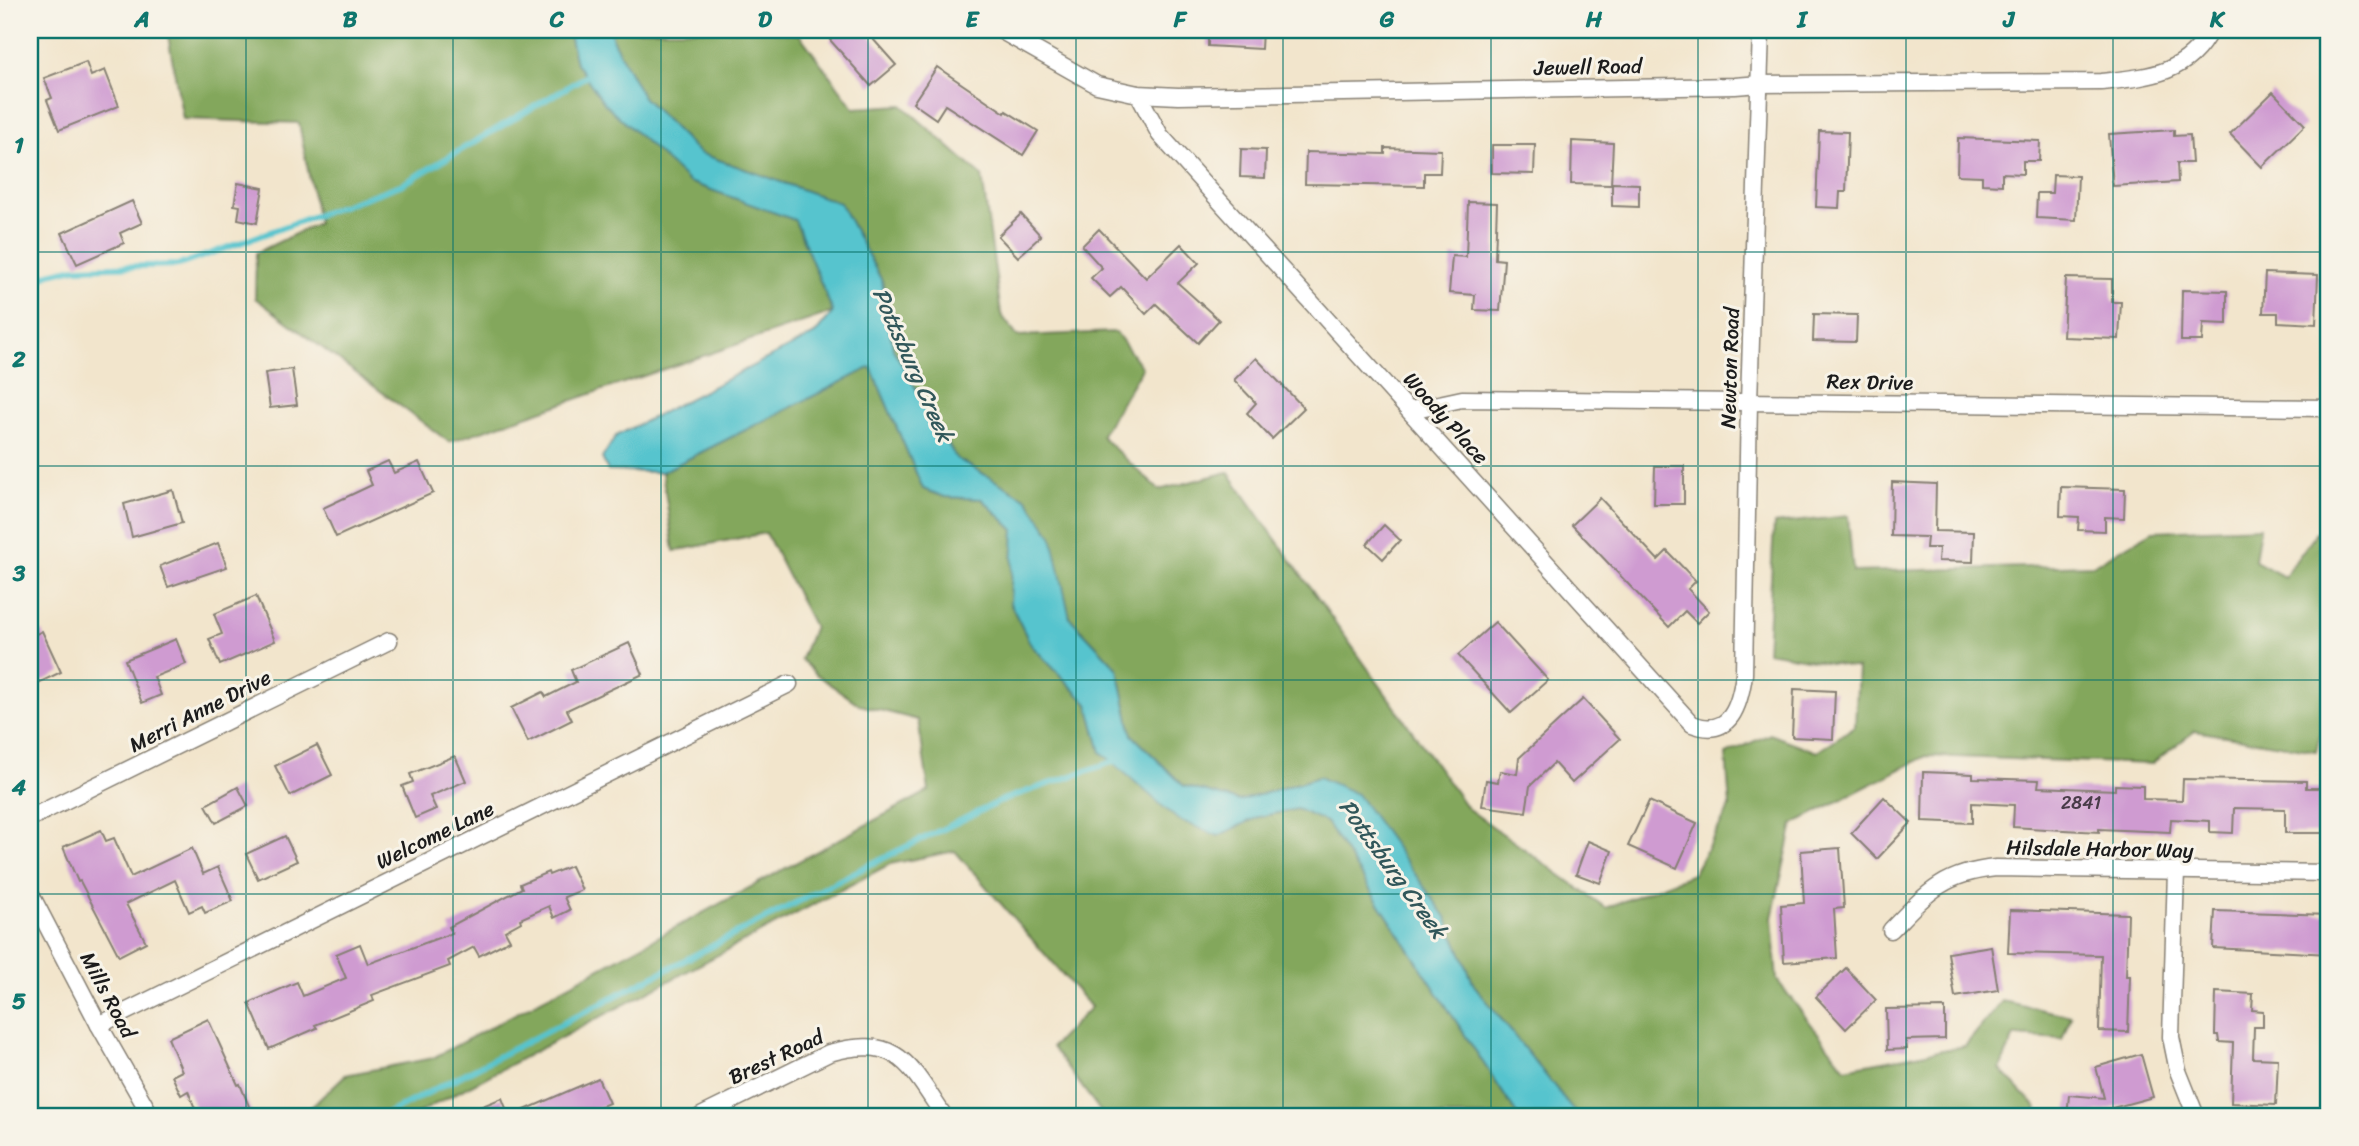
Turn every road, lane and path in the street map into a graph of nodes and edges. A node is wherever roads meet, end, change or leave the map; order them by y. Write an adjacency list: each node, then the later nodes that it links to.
1 (1000, 30): 5 (street, Jewell Road)
2 (1760, 30): 4 (street, Newton Road)
3 (2210, 30): 4 (street, Jewell Road)
4 (1760, 83): 5 (street, Jewell Road); 6 (street, Newton Road)
5 (1138, 94): 8 (street, Woody Place)
6 (1749, 402): 7 (street, Rex Drive); 8 (street, Rex Drive); 11 (street, Newton Road)
7 (2329, 408)
8 (1410, 410): 11 (street, Woody Place)
9 (389, 641): 12 (street, Merri Anne Drive)
10 (789, 684): 17 (street, Welcome Lane)
11 (1737, 707)
12 (30, 818)
13 (2176, 871): 14 (street, Hilsdale Harbor Way); 16 (street, Hilsdale Harbor Way); 21 (street)
14 (2329, 873)
15 (30, 893): 17 (street, Mills Road)
16 (1891, 930)
17 (99, 1025): 18 (street, Mills Road)
18 (151, 1116)
19 (701, 1116): 20 (street, Brest Road)
20 (944, 1116)
21 (2196, 1116)

